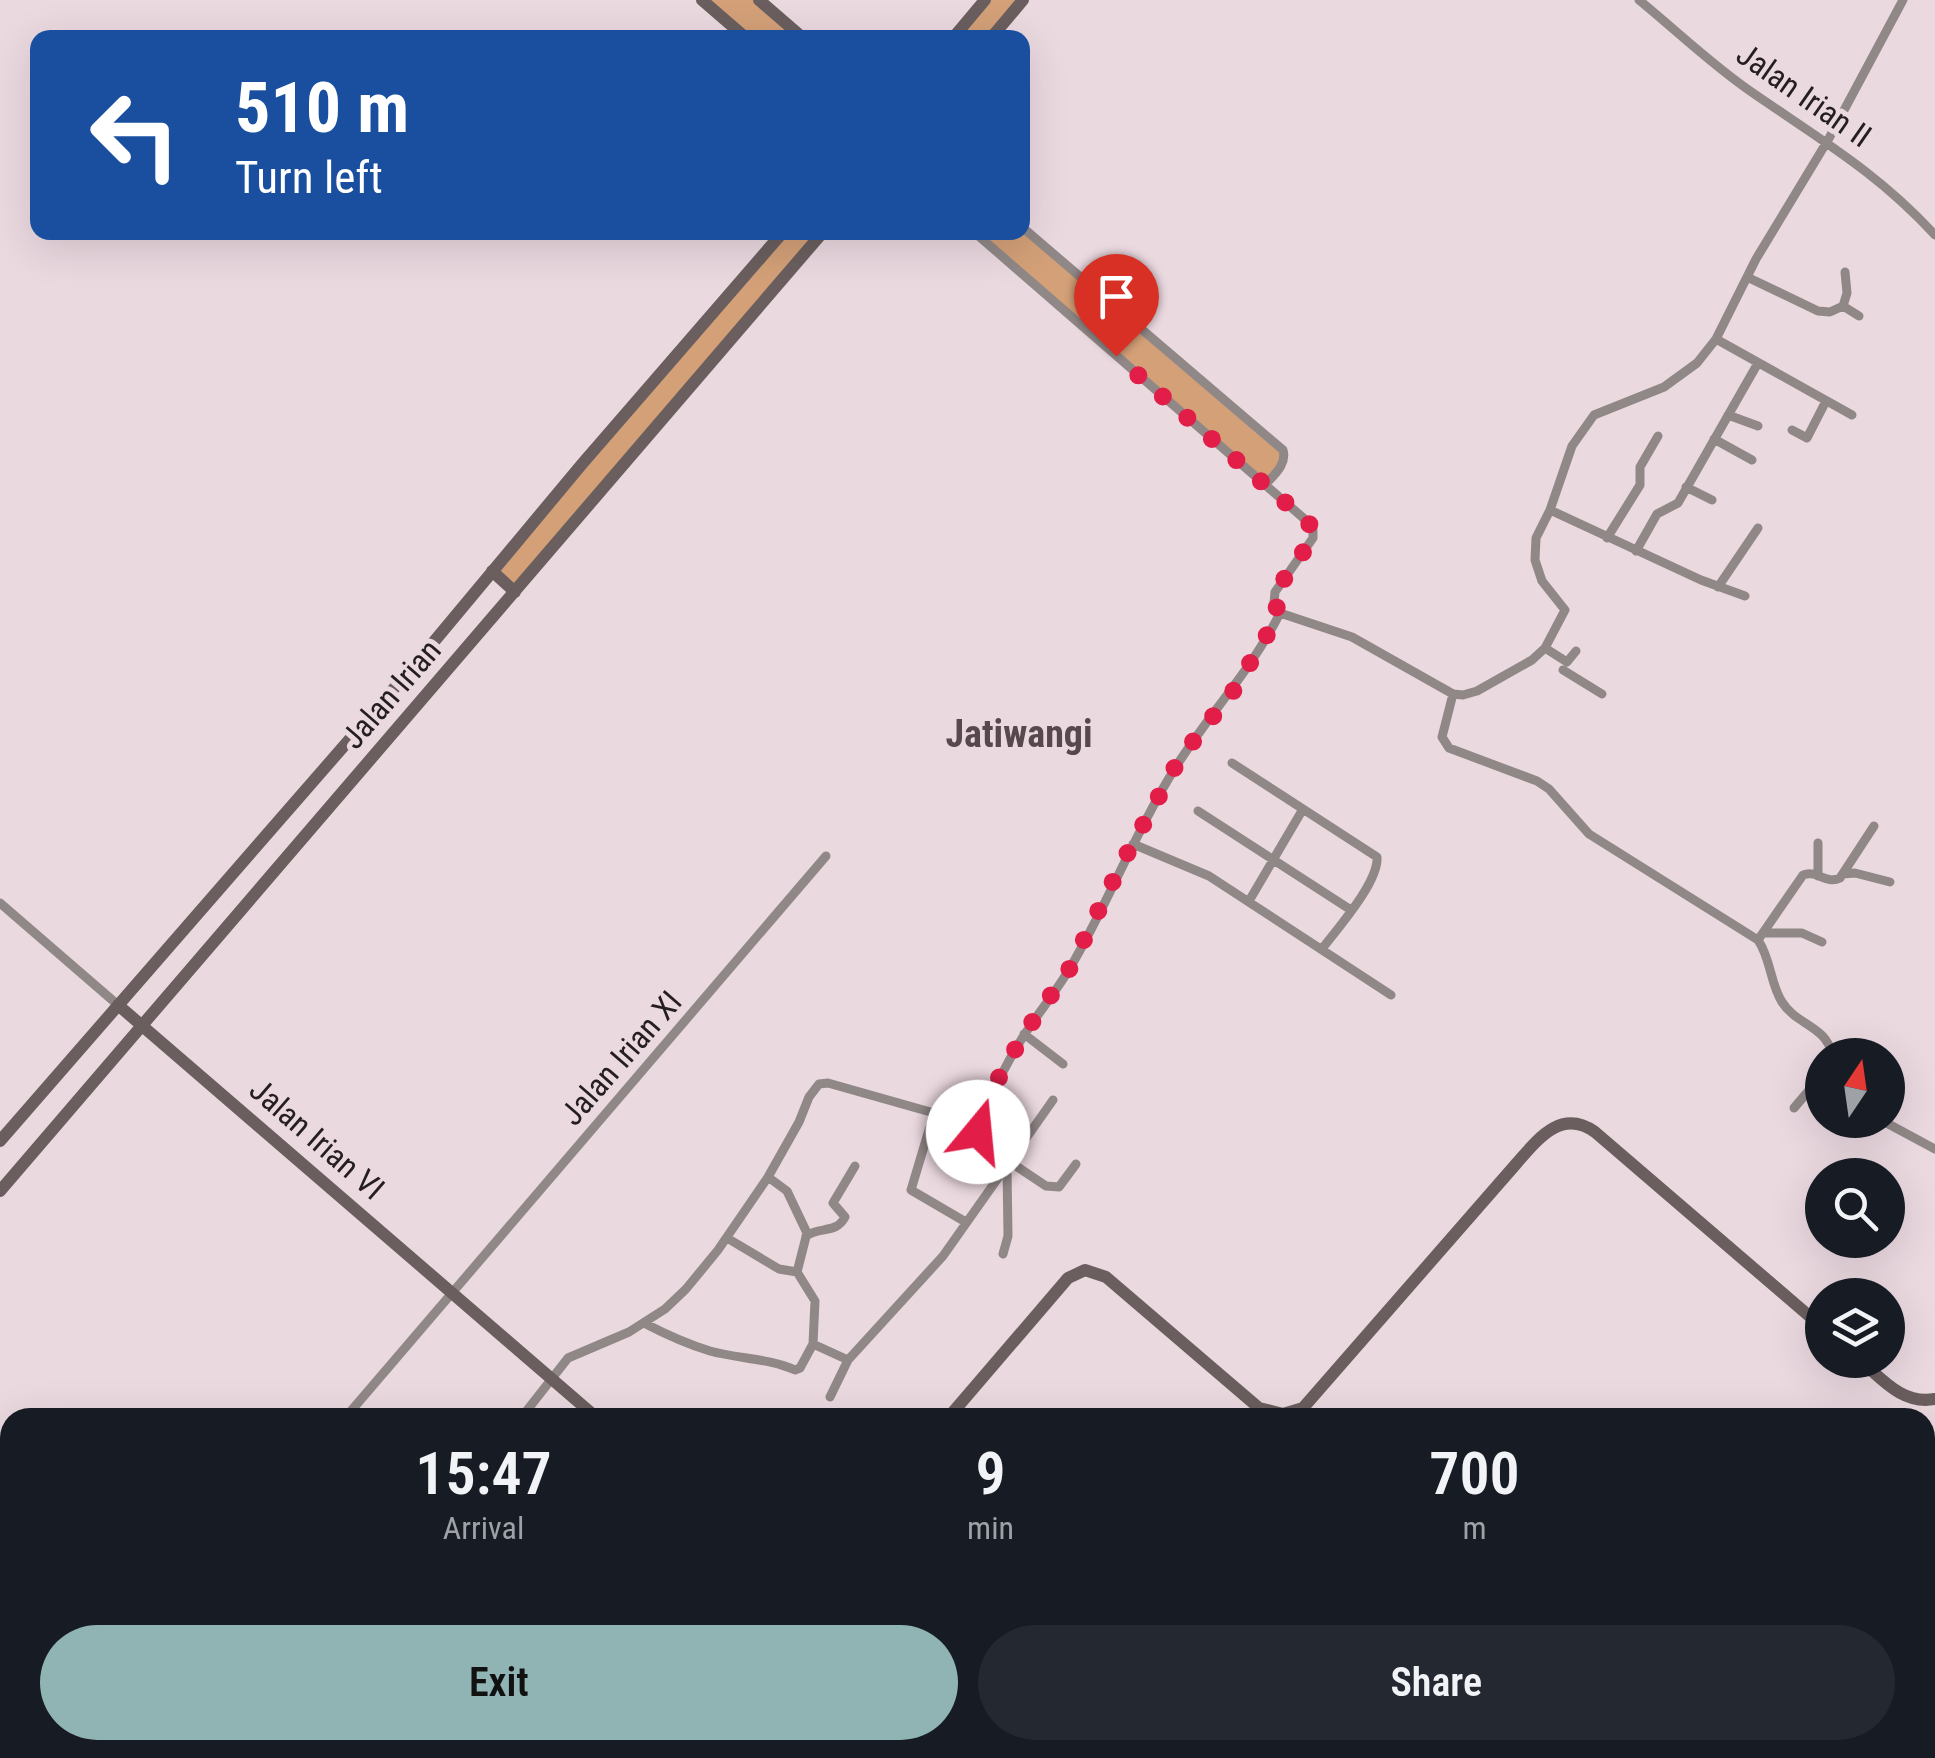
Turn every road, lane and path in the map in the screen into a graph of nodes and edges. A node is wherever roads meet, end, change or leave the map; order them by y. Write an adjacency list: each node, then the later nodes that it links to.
1 (702, 0): 7 (street)
2 (759, 0): 8 (street)
3 (986, 0): 9 (street)
4 (1023, 0): 10 (street)
5 (1639, 0): 11 (street, Jalan Irian II)
6 (1903, 0): 11 (street)
7 (737, 30)
8 (793, 30)
9 (960, 30)
10 (997, 30)
11 (1828, 140): 13 (street, Jalan Irian II); 18 (street)
12 (1030, 235): 31 (street)
13 (1935, 235)
14 (776, 240): 38 (street, Jalan Irian)
15 (816, 240): 40 (street, Jalan Irian)
16 (983, 240): 31 (street)
17 (1845, 272): 19 (street)
18 (1747, 277): 19 (street); 21 (street)
19 (1843, 306): 20 (street)
20 (1859, 316)
21 (1716, 338): 22 (street); 34 (street)
22 (1758, 363): 23 (street); 24 (street)
23 (1826, 401): 25 (street); 27 (street)
24 (1728, 415): 26 (street); 29 (street)
25 (1852, 416)
26 (1758, 426)
27 (1792, 430)
28 (1658, 436): 36 (street)
29 (1714, 439): 30 (street); 32 (street)
30 (1752, 460)
31 (1266, 484): 42 (street)
32 (1686, 487): 33 (street); 37 (street)
33 (1712, 500)
34 (1550, 510): 36 (street); 43 (street)
35 (1758, 528): 39 (street)
36 (1607, 538): 37 (street)
37 (1636, 551): 39 (street)
38 (492, 571): 40 (street); 66 (street, Jalan Irian)
39 (1718, 588): 41 (street)
40 (514, 592): 67 (street, Jalan Irian)
41 (1745, 596)
42 (1280, 613): 46 (street); 53 (street)
43 (1544, 648): 45 (street); 46 (street)
44 (1576, 651): 45 (street)
45 (1563, 670): 47 (street)
46 (1453, 694): 62 (street)
47 (1602, 694)
48 (1232, 763): 49 (street)
49 (1303, 809): 55 (street); 61 (street)
50 (1198, 812): 55 (street)
51 (1874, 826): 56 (street)
52 (1818, 843): 57 (street)
53 (1132, 844): 59 (street); 68 (street)
54 (826, 856): 89 (street, Jalan Irian XI)
55 (1274, 860): 59 (street); 61 (street)
56 (1844, 874): 57 (street); 58 (street)
57 (1818, 876): 62 (street)
58 (1890, 882)
59 (1249, 901): 64 (street)
60 (0, 904): 66 (street, Jalan Irian VI)
61 (1351, 910): 64 (street)
62 (1761, 937): 63 (street); 69 (street)
63 (1822, 942)
64 (1322, 949): 65 (street)
65 (1392, 995)
66 (118, 1005): 67 (street, Jalan Irian VI); 77 (street, Jalan Irian)
67 (141, 1026): 83 (street, Jalan Irian); 89 (street, Jalan Irian VI)
68 (1024, 1034): 70 (street); 75 (street)
69 (1826, 1038)
70 (1063, 1064)
71 (1805, 1095): 73 (street)
72 (1053, 1100): 80 (street)
73 (1794, 1108)
74 (934, 1113): 75 (street); 82 (street); 84 (street)
75 (972, 1114): 80 (street)
76 (1905, 1133): 78 (street)
77 (0, 1141)
78 (1935, 1149)
79 (1076, 1164): 80 (street)
80 (1009, 1165): 84 (street); 87 (street)
81 (856, 1166): 85 (street)
82 (768, 1177): 85 (street); 86 (street)
83 (0, 1190)
84 (964, 1221): 93 (street)
85 (806, 1236): 88 (street)
86 (727, 1238): 88 (street); 91 (street)
87 (1004, 1254)
88 (797, 1272): 92 (street)
89 (454, 1292): 94 (street, Jalan Irian VI); 98 (street, Jalan Irian XI)
90 (1805, 1312): 103 (street)
91 (644, 1324): 92 (street); 94 (street)
92 (813, 1344): 93 (street)
93 (848, 1360): 96 (street)
94 (550, 1378): 99 (street); 100 (street, Jalan Irian VI)
95 (1882, 1378): 97 (street)
96 (830, 1396)
97 (1935, 1399)
98 (354, 1408)
99 (528, 1408)
100 (585, 1408)
101 (957, 1408): 102 (street)
102 (1258, 1408)
103 (1303, 1408)

